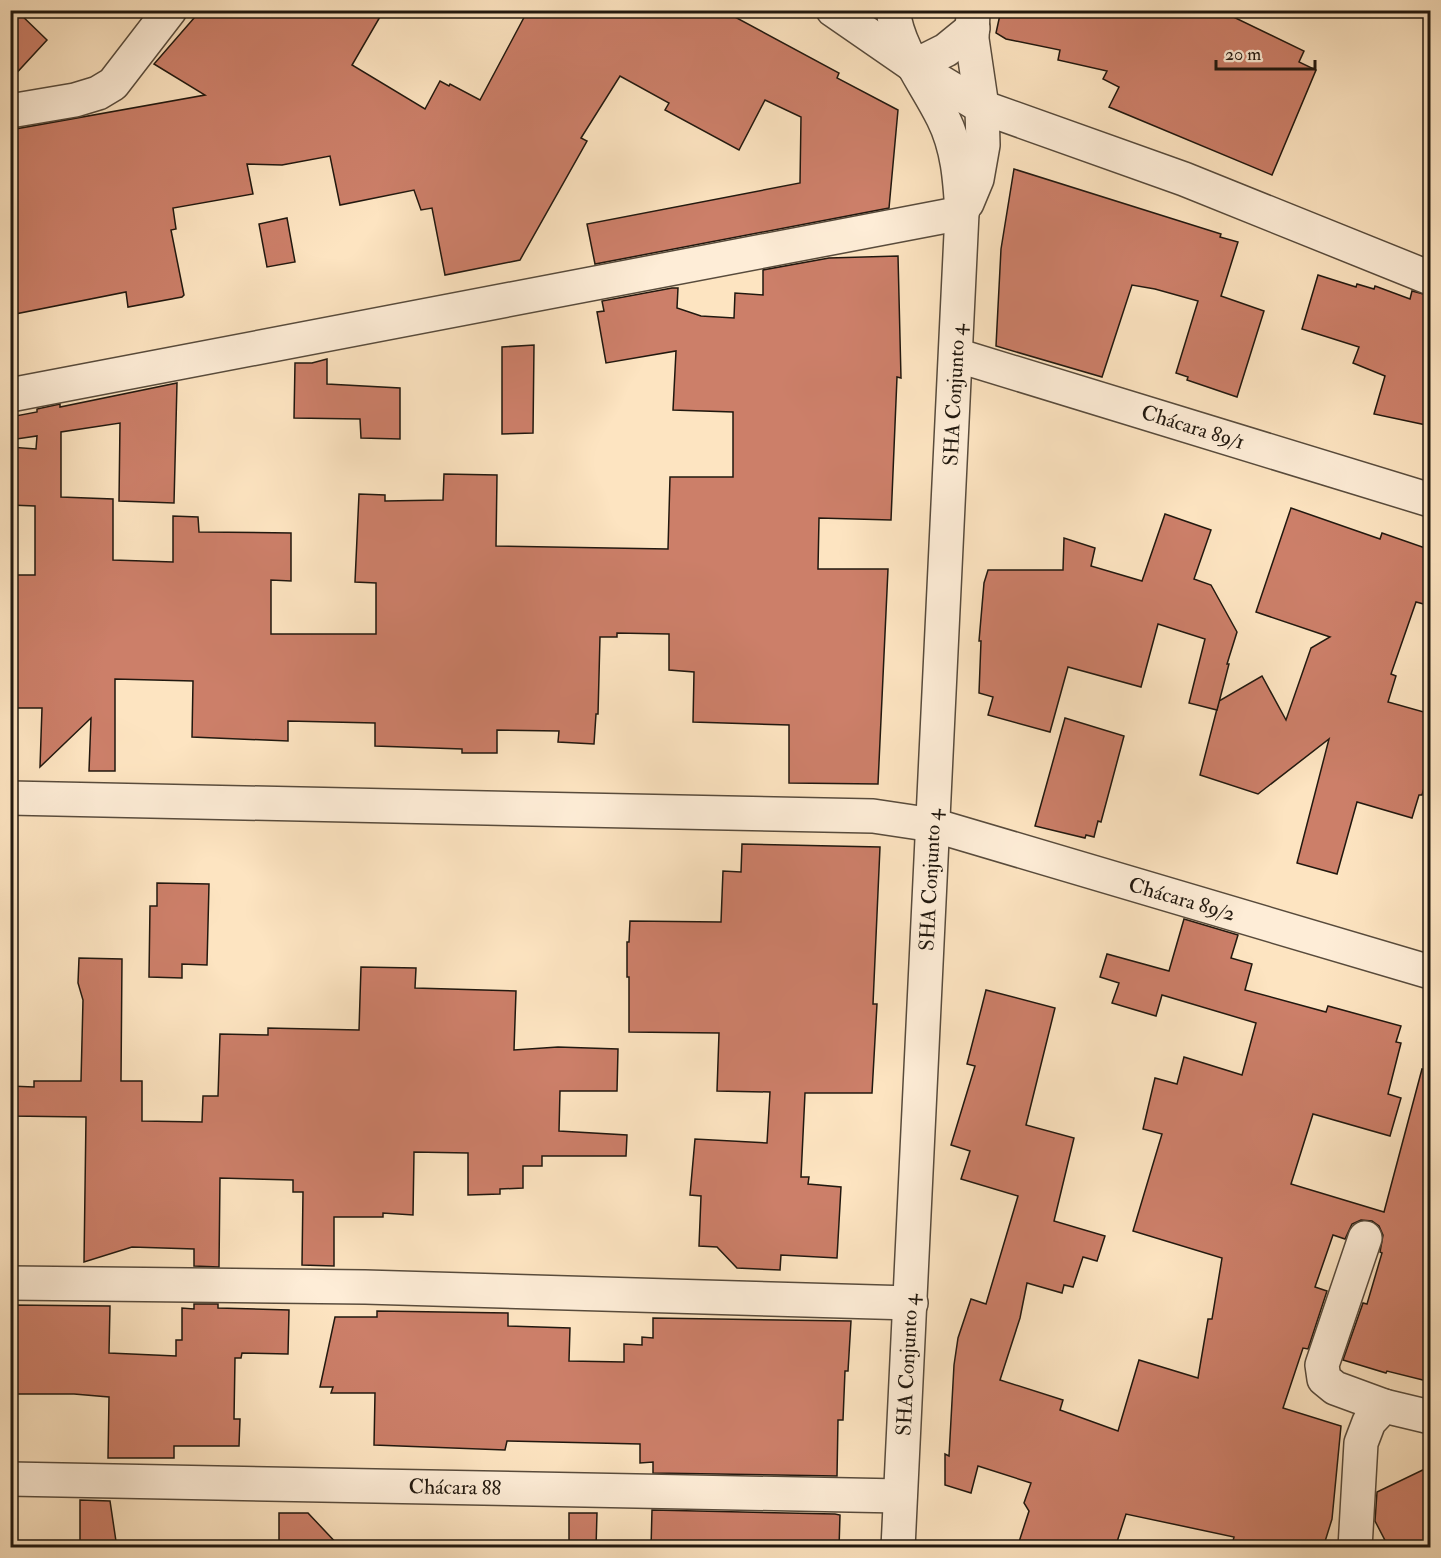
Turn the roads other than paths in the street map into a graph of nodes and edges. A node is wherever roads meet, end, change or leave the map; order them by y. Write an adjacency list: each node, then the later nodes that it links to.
1 (170, 10): 7 (street)
2 (833, 10): 5 (street)
3 (893, 10): 5 (street, SHA Conjunto 4)
4 (973, 19): 5 (street); 6 (street, SHA Conjunto 4)
5 (914, 66): 6 (street); 8 (street, SHA Conjunto 4)
6 (982, 107): 8 (street, SHA Conjunto 4); 9 (street)
7 (10, 111)
8 (962, 213): 10 (street, SHA Conjunto 4); 11 (street)
9 (1431, 278)
10 (956, 355): 12 (street, Chácara 89/1); 14 (street, SHA Conjunto 4)
11 (10, 395)
12 (1431, 500)
13 (10, 798): 14 (street, Chácara 89/2)
14 (933, 825): 15 (street, Chácara 89/2); 18 (street, SHA Conjunto 4)
15 (1431, 972)
16 (1365, 1238): 19 (street)
17 (10, 1283): 18 (street)
18 (911, 1303): 22 (street, SHA Conjunto 4)
19 (1384, 1406): 20 (street); 24 (street)
20 (1431, 1417)
21 (10, 1479): 22 (street, Chácara 88)
22 (900, 1496): 23 (street, SHA Conjunto 4)
23 (898, 1548)
24 (1354, 1548)

